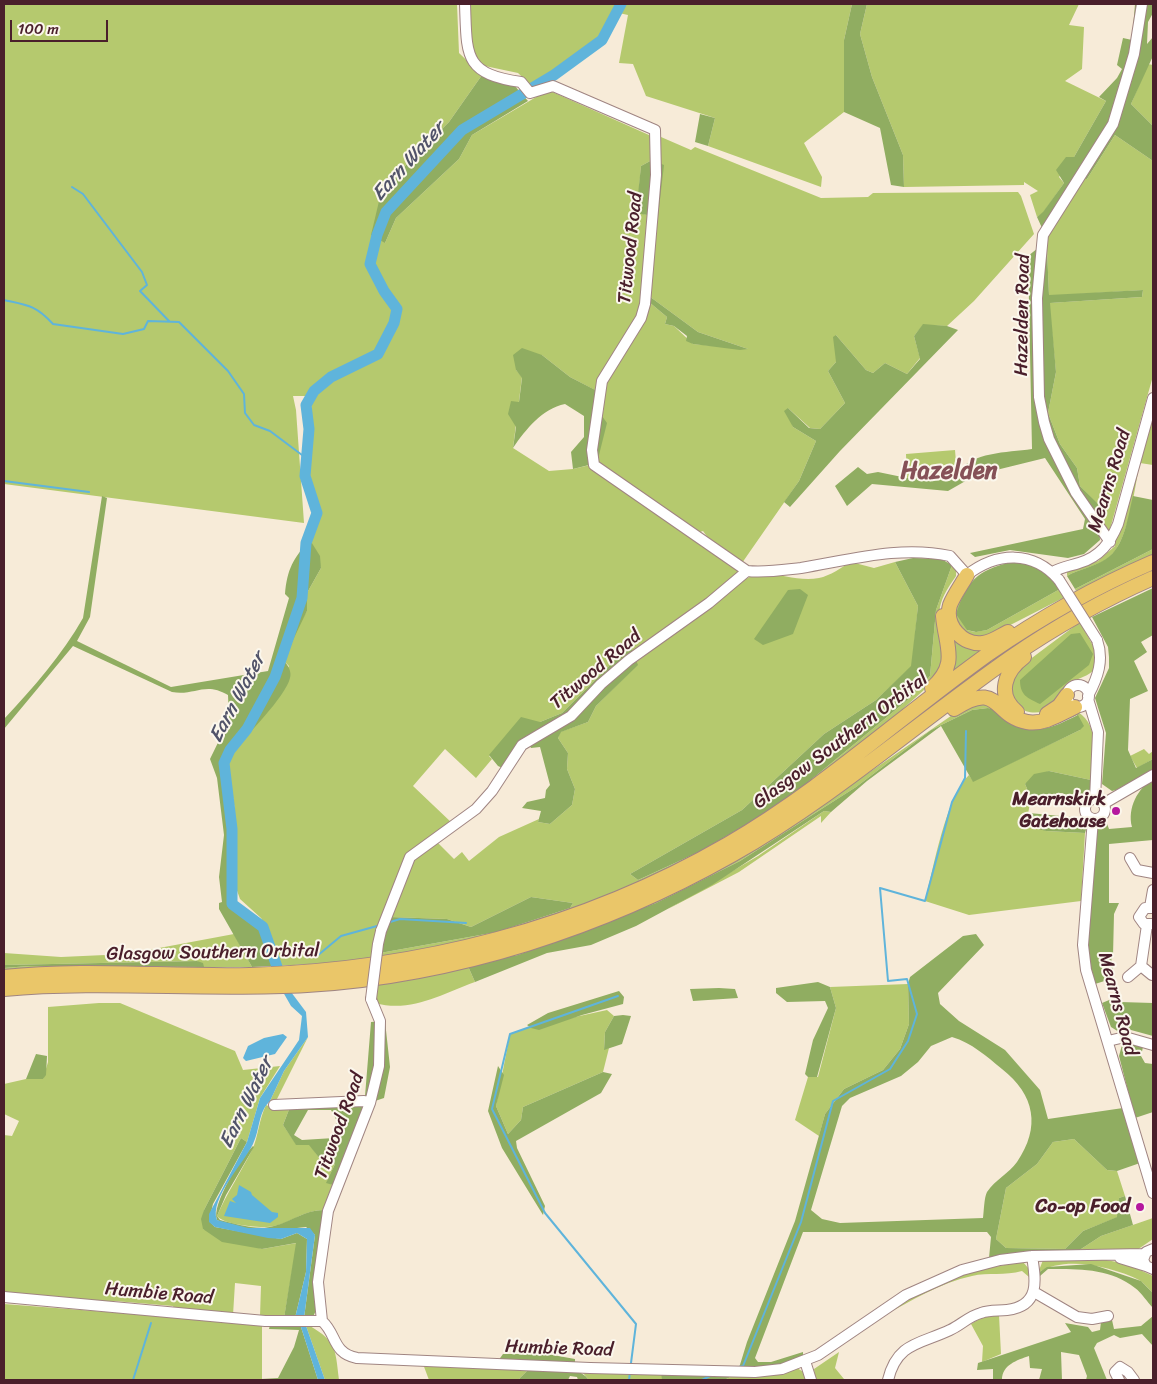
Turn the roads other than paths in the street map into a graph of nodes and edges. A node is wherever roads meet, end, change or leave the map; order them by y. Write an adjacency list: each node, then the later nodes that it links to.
1 (465, 4): 6 (street, Titwood Road)
2 (1142, 4): 4 (street, Hazelden Road)
3 (1153, 398): 4 (street, Mearns Road)
4 (1110, 542): 8 (street, Mearns Road)
5 (1153, 562): 10 (highway, Glasgow Southern Orbital)
6 (747, 571): 7 (street); 36 (street, Titwood Road, bridge)
7 (968, 575): 8 (street); 10 (highway); 18 (highway)
8 (1056, 576): 12 (street, bridge)
9 (1153, 578): 11 (highway, Glasgow Southern Orbital)
10 (1089, 592): 18 (highway, Glasgow Southern Orbital)
11 (1098, 605): 14 (highway); 19 (highway, Glasgow Southern Orbital)
12 (1096, 674): 13 (street); 15 (street)
13 (1079, 686): 14 (street); 15 (street)
14 (1067, 695): 16 (street)
15 (1088, 697): 16 (street); 17 (street)
16 (1076, 707): 17 (street); 19 (highway)
17 (1096, 726): 21 (street)
18 (873, 744): 32 (highway, Glasgow Southern Orbital)
19 (863, 768): 32 (highway, Glasgow Southern Orbital)
20 (1153, 775): 21 (street)
21 (1099, 802): 22 (street); 22 (street)
22 (1093, 819): 34 (street, Mearns Road)
23 (1130, 858): 24 (street)
24 (1153, 874)
25 (1153, 890): 26 (street)
26 (1152, 908): 27 (street)
27 (1150, 924): 28 (street)
28 (1141, 966): 29 (street); 31 (street)
29 (1152, 975)
30 (4, 977): 32 (highway, Glasgow Southern Orbital)
31 (1128, 977)
32 (305, 978): 33 (highway, Glasgow Southern Orbital)
33 (4, 989)
34 (1108, 1040): 35 (street); 38 (street, Mearns Road)
35 (1153, 1045)
36 (370, 1103): 37 (street); 46 (street, Titwood Road)
37 (274, 1105)
38 (1153, 1193)
39 (1150, 1249): 40 (street, Humbie Road); 42 (street)
40 (1104, 1255): 41 (street, Humbie Road); 42 (street, Humbie Road)
41 (1032, 1256): 43 (street); 47 (street, Humbie Road)
42 (1151, 1268)
43 (1034, 1292): 45 (street); 49 (street)
44 (4, 1297): 46 (street, Humbie Road)
45 (1108, 1316)
46 (322, 1321): 47 (street, Humbie Road)
47 (805, 1361): 48 (street)
48 (811, 1380)
49 (888, 1380)
50 (1119, 1380): 51 (street)
51 (1134, 1380)

